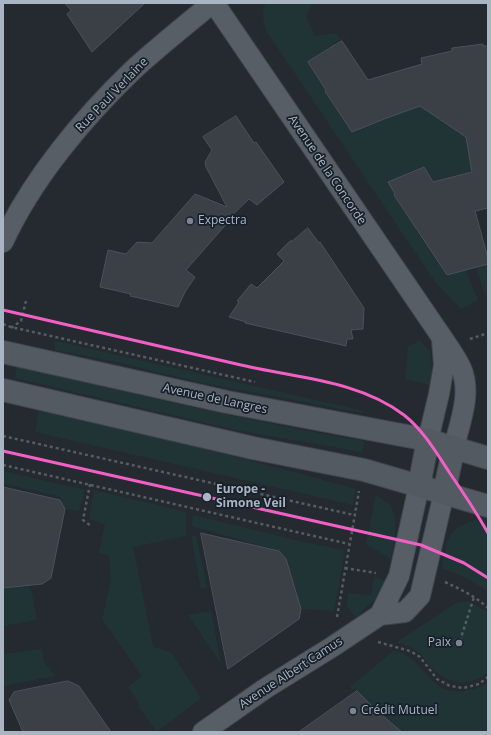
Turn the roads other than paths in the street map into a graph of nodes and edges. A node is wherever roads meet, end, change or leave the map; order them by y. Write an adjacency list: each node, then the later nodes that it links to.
1 (213, 3): 2 (street, Rue Paul Verlaine); 3 (street, Avenue de la Concorde)
2 (3, 242)
3 (441, 336): 6 (street, Avenue de la Concorde); 7 (street, Avenue de la Concorde)
4 (3, 352): 6 (main road, Avenue de Langres)
5 (3, 390): 9 (main road)
6 (428, 440): 7 (main road, Avenue de Langres); 9 (main road)
7 (454, 447): 8 (main road, Avenue de Langres); 10 (main road)
8 (488, 458)
9 (419, 486): 10 (main road); 12 (street)
10 (444, 493): 11 (main road); 12 (street, Avenue Albert Camus)
11 (488, 506)
12 (380, 614): 13 (street, Avenue Albert Camus)
13 (203, 732)

